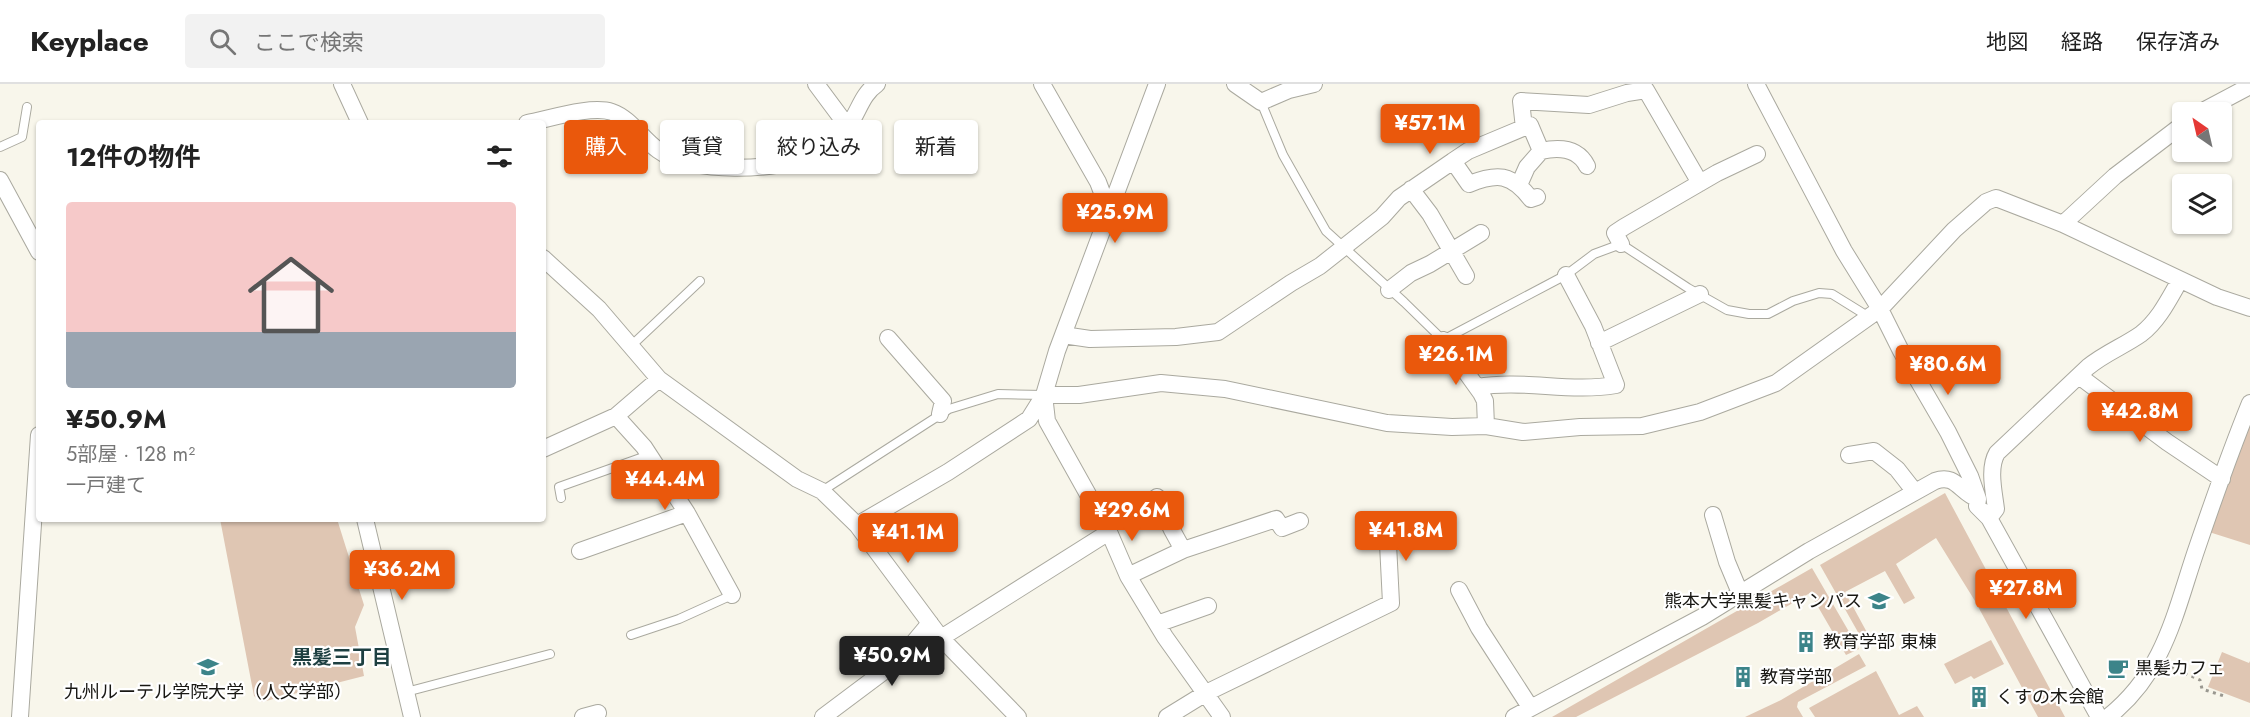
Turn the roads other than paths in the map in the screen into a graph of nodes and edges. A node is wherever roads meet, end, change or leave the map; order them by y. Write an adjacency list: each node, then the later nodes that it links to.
1 (342, 84): 13 (street)
2 (816, 84): 15 (street)
3 (877, 84): 16 (street)
4 (1041, 84): 30 (street)
5 (1156, 84): 30 (street)
6 (1235, 84): 10 (street)
7 (1314, 84): 10 (street)
8 (1756, 84): 45 (street)
9 (2250, 86): 11 (street)
10 (1261, 102): 35 (lane)
11 (2220, 102)
12 (27, 108): 19 (lane)
13 (358, 120)
14 (543, 120): 24 (street)
15 (843, 120)
16 (852, 120)
17 (1524, 128): 20 (street); 22 (street); 26 (street)
18 (2172, 133): 31 (street)
19 (0, 147)
20 (1541, 151): 23 (street); 27 (street)
21 (1757, 154): 26 (street)
22 (1453, 161): 27 (street); 28 (street)
23 (1587, 166)
24 (756, 167)
25 (0, 180): 34 (street)
26 (1700, 183): 33 (street)
27 (1519, 185): 29 (street)
28 (1411, 189): 35 (street); 36 (street)
29 (1537, 197)
30 (1109, 211): 46 (street)
31 (2063, 224): 40 (street); 45 (street)
32 (1481, 233): 36 (street)
33 (1621, 244): 38 (lane); 43 (lane)
34 (36, 246)
35 (1344, 248): 42 (lane); 46 (street)
36 (1451, 250): 39 (street); 42 (street)
37 (546, 261): 50 (street)
38 (1566, 275): 48 (lane); 49 (street)
39 (1466, 276)
40 (2180, 280): 44 (street); 51 (street)
41 (700, 281): 50 (lane)
42 (1389, 290): 48 (lane)
43 (1700, 294): 45 (lane); 49 (street)
44 (2250, 308)
45 (1874, 313): 58 (street); 68 (street)
46 (1063, 335): 54 (street)
47 (888, 338): 56 (street)
48 (1443, 340): 53 (street)
49 (1599, 343): 53 (street)
50 (631, 346): 52 (street)
51 (2079, 376): 62 (street); 71 (street)
52 (659, 379): 57 (street); 64 (street)
53 (1477, 387): 58 (street)
54 (1044, 395): 56 (lane); 58 (street); 75 (street); 76 (street)
55 (2250, 403): 62 (street)
56 (940, 414): 64 (lane)
57 (616, 416): 59 (street); 60 (street)
58 (1486, 426)
59 (546, 448)
60 (649, 455): 67 (lane); 69 (street)
61 (1849, 455): 65 (street)
62 (2222, 479): 100 (street)
63 (36, 480): 92 (street)
64 (822, 491): 75 (street)
65 (1915, 492): 68 (street); 81 (street)
66 (1157, 497): 77 (street)
67 (561, 498)
68 (1978, 499): 71 (street)
69 (687, 513): 78 (street); 82 (street)
70 (1713, 515): 81 (street)
71 (1989, 518): 99 (street)
72 (1300, 521): 77 (street)
73 (366, 522): 89 (street)
74 (1387, 524): 90 (street)
75 (857, 525): 84 (street)
76 (1109, 532): 79 (street); 87 (street)
77 (1183, 550): 79 (street)
78 (580, 551)
79 (1128, 576): 85 (street)
80 (1459, 590): 91 (street)
81 (1740, 592): 91 (street)
82 (732, 595): 86 (lane)
83 (1208, 606): 85 (street)
84 (930, 624): 87 (street); 94 (street)
85 (1157, 624): 90 (street)
86 (632, 635)
87 (941, 638): 95 (street)
88 (550, 654): 89 (lane)
89 (406, 692): 93 (street)
90 (1206, 693): 96 (street); 97 (street)
91 (1530, 707): 98 (street)
92 (20, 717)
93 (412, 717)
94 (823, 717)
95 (1018, 717)
96 (1167, 717)
97 (1222, 717)
98 (1514, 717)
99 (2099, 717)
100 (2108, 717)

